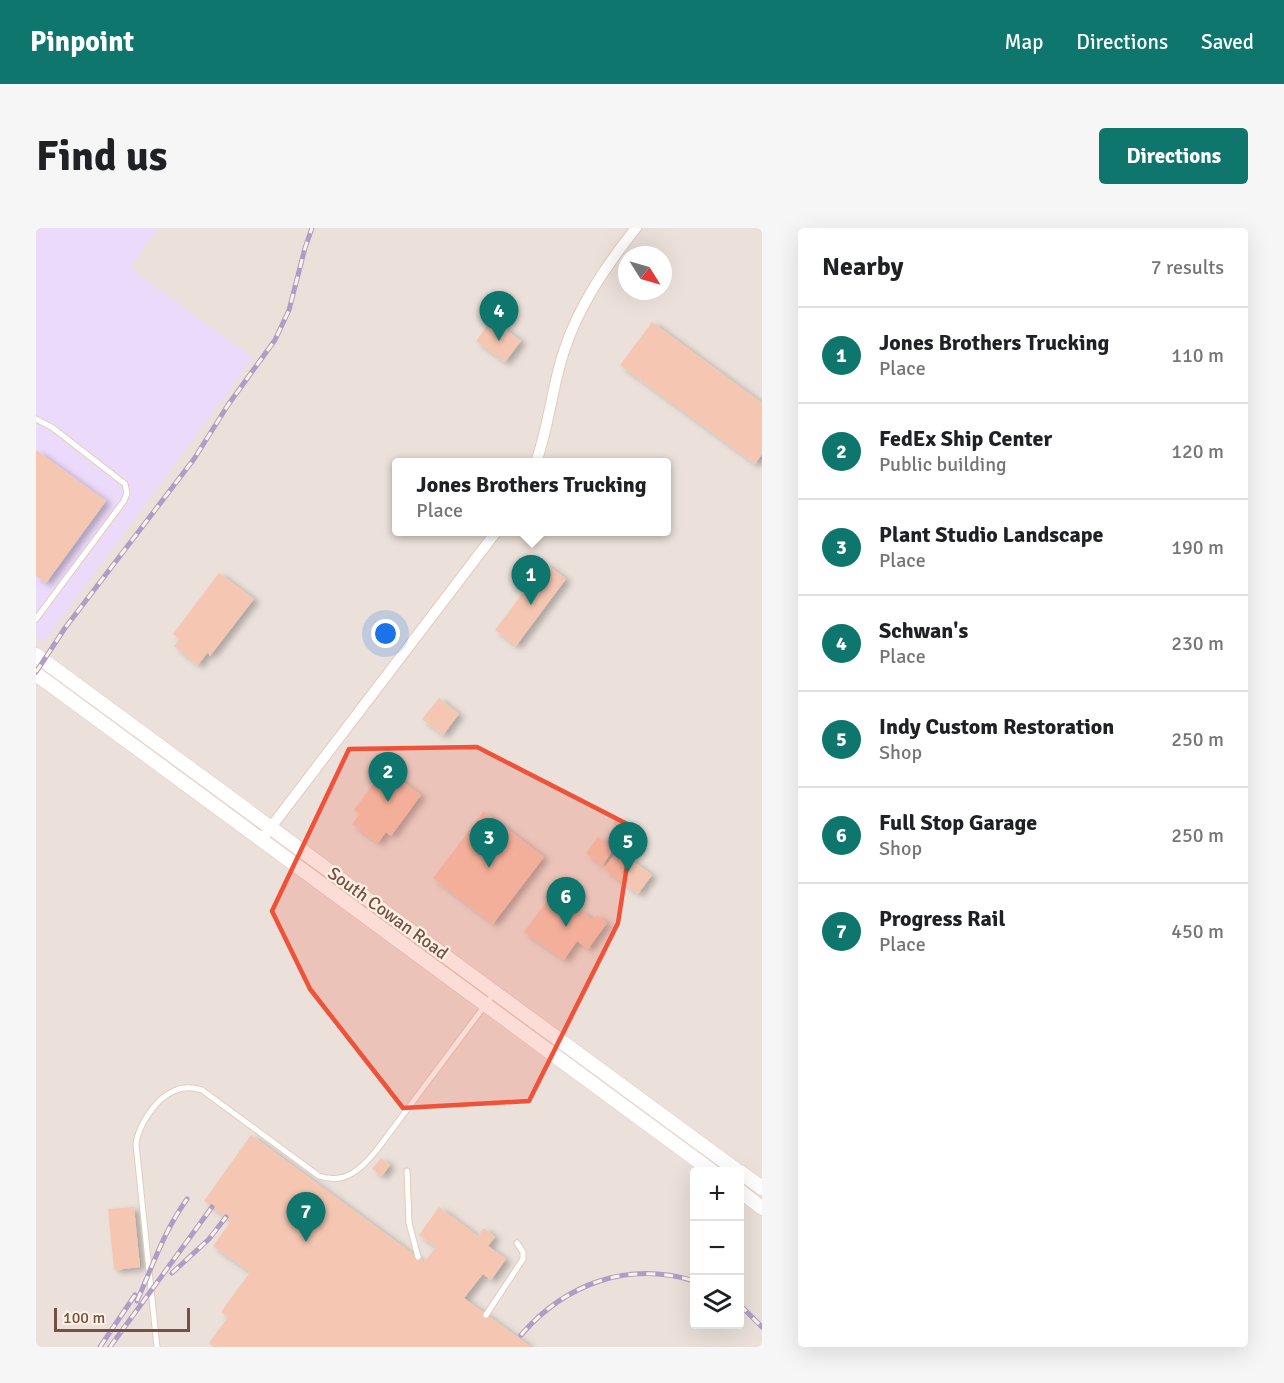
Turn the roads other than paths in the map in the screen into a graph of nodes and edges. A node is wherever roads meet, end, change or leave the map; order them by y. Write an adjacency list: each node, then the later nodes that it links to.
1 (636, 228): 3 (street)
2 (36, 419): 5 (lane)
3 (537, 458)
4 (492, 536): 8 (street)
5 (36, 619)
6 (36, 655): 8 (street, South Cowan Road)
7 (36, 674): 9 (street, South Cowan Road)
8 (271, 827): 9 (street); 10 (street, South Cowan Road)
9 (262, 839): 11 (street, South Cowan Road)
10 (495, 992): 11 (lane); 13 (street, South Cowan Road)
11 (485, 1004): 12 (street, South Cowan Road); 22 (lane)
12 (706, 1167)
13 (732, 1167)
14 (407, 1171): 20 (lane)
15 (744, 1175): 16 (street, South Cowan Road)
16 (762, 1188)
17 (744, 1194): 18 (street)
18 (762, 1208)
19 (517, 1243): 21 (lane)
20 (417, 1257)
21 (486, 1314)
22 (157, 1347)

